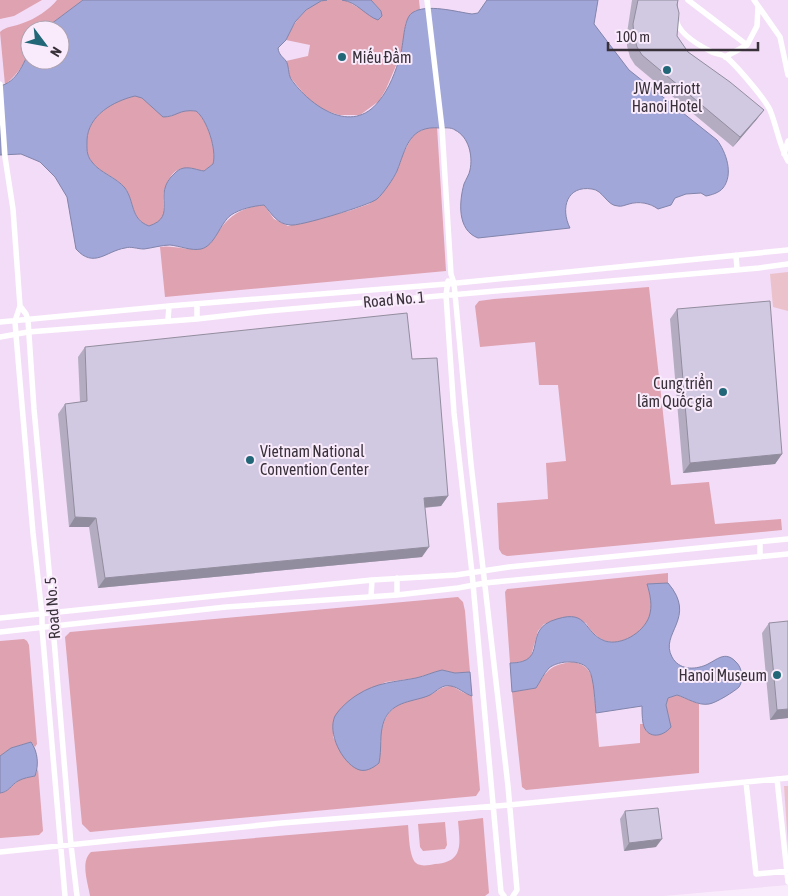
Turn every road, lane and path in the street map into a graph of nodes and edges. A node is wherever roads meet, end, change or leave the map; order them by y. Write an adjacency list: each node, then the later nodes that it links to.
1 (427, 0): 17 (lane)
2 (688, 0): 6 (lane)
3 (754, 0): 4 (lane)
4 (758, 7): 6 (lane); 8 (lane)
5 (676, 15): 7 (lane)
6 (747, 45): 7 (lane)
7 (725, 56): 11 (lane)
8 (788, 75)
9 (0, 84): 29 (lane)
10 (788, 142): 11 (lane)
11 (784, 154): 12 (lane)
12 (788, 161)
13 (788, 250): 14 (lane, Road No. 1)
14 (736, 255): 16 (lane); 18 (lane, Road No. 1)
15 (788, 264): 16 (lane, Road No. 1)
16 (737, 269): 22 (lane, Road No. 1)
17 (451, 274): 18 (lane); 19 (lane)
18 (454, 283): 19 (lane, Road No. 1); 22 (lane)
19 (447, 284): 20 (lane, Road No. 1); 23 (lane)
20 (366, 290): 21 (lane, Road No. 1); 26 (lane)
21 (339, 293): 24 (lane, Road No. 1); 27 (lane)
22 (455, 294): 23 (lane, Road No. 1); 41 (lane)
23 (446, 295): 26 (lane, Road No. 1); 42 (lane)
24 (265, 299): 25 (lane, Road No. 1); 31 (lane)
25 (245, 301): 28 (lane, Road No. 1); 32 (lane)
26 (366, 302): 27 (lane, Road No. 1)
27 (339, 304): 31 (lane, Road No. 1)
28 (197, 305): 30 (lane, Road No. 1); 33 (lane)
29 (20, 306): 34 (lane); 36 (lane)
30 (169, 306): 34 (lane, Road No. 1); 35 (lane)
31 (268, 311): 32 (lane, Road No. 1)
32 (246, 313): 33 (lane, Road No. 1)
33 (197, 319): 35 (lane, Road No. 1)
34 (28, 320): 36 (lane, Road No. 1); 38 (lane, Road No. 5)
35 (168, 320): 38 (lane, Road No. 1)
36 (15, 321): 37 (lane, Road No. 1); 39 (lane, Road No. 5)
37 (0, 322)
38 (28, 332): 39 (lane, Road No. 1); 59 (lane, Road No. 5)
39 (16, 335): 40 (lane, Road No. 1); 60 (lane, Road No. 5)
40 (0, 337)
41 (466, 410): 42 (lane); 43 (lane)
42 (454, 413): 44 (lane)
43 (471, 464): 44 (lane); 49 (lane)
44 (460, 465): 50 (lane)
45 (788, 539): 46 (lane)
46 (760, 543): 48 (lane); 49 (lane)
47 (788, 554): 48 (lane)
48 (760, 557): 53 (lane)
49 (484, 571): 50 (lane); 53 (lane)
50 (472, 573): 51 (lane); 54 (lane)
51 (397, 578): 52 (lane); 56 (lane)
52 (372, 580): 55 (lane); 57 (lane)
53 (485, 583): 54 (lane); 69 (lane)
54 (472, 585): 56 (lane); 68 (lane)
55 (298, 588): 58 (lane); 59 (lane)
56 (396, 595): 57 (lane)
57 (371, 597): 58 (lane)
58 (299, 601): 62 (lane)
59 (54, 613): 60 (lane); 62 (lane, Road No. 5)
60 (42, 615): 61 (lane); 63 (lane, Road No. 5)
61 (0, 618)
62 (53, 627): 63 (lane); 70 (lane, Road No. 5)
63 (42, 628): 64 (lane); 71 (lane, Road No. 5)
64 (0, 632)
65 (788, 778): 66 (lane)
66 (777, 779): 67 (lane); 73 (lane)
67 (746, 782): 69 (lane); 73 (lane)
68 (493, 806): 69 (lane); 70 (lane); 77 (lane)
69 (508, 806): 78 (lane)
70 (71, 845): 71 (lane); 76 (lane, Road No. 5)
71 (61, 846): 72 (lane); 75 (lane, Road No. 5)
72 (0, 852)
73 (787, 871): 74 (lane)
74 (788, 882)
75 (65, 896)
76 (77, 896)
77 (504, 896)
78 (513, 896)

